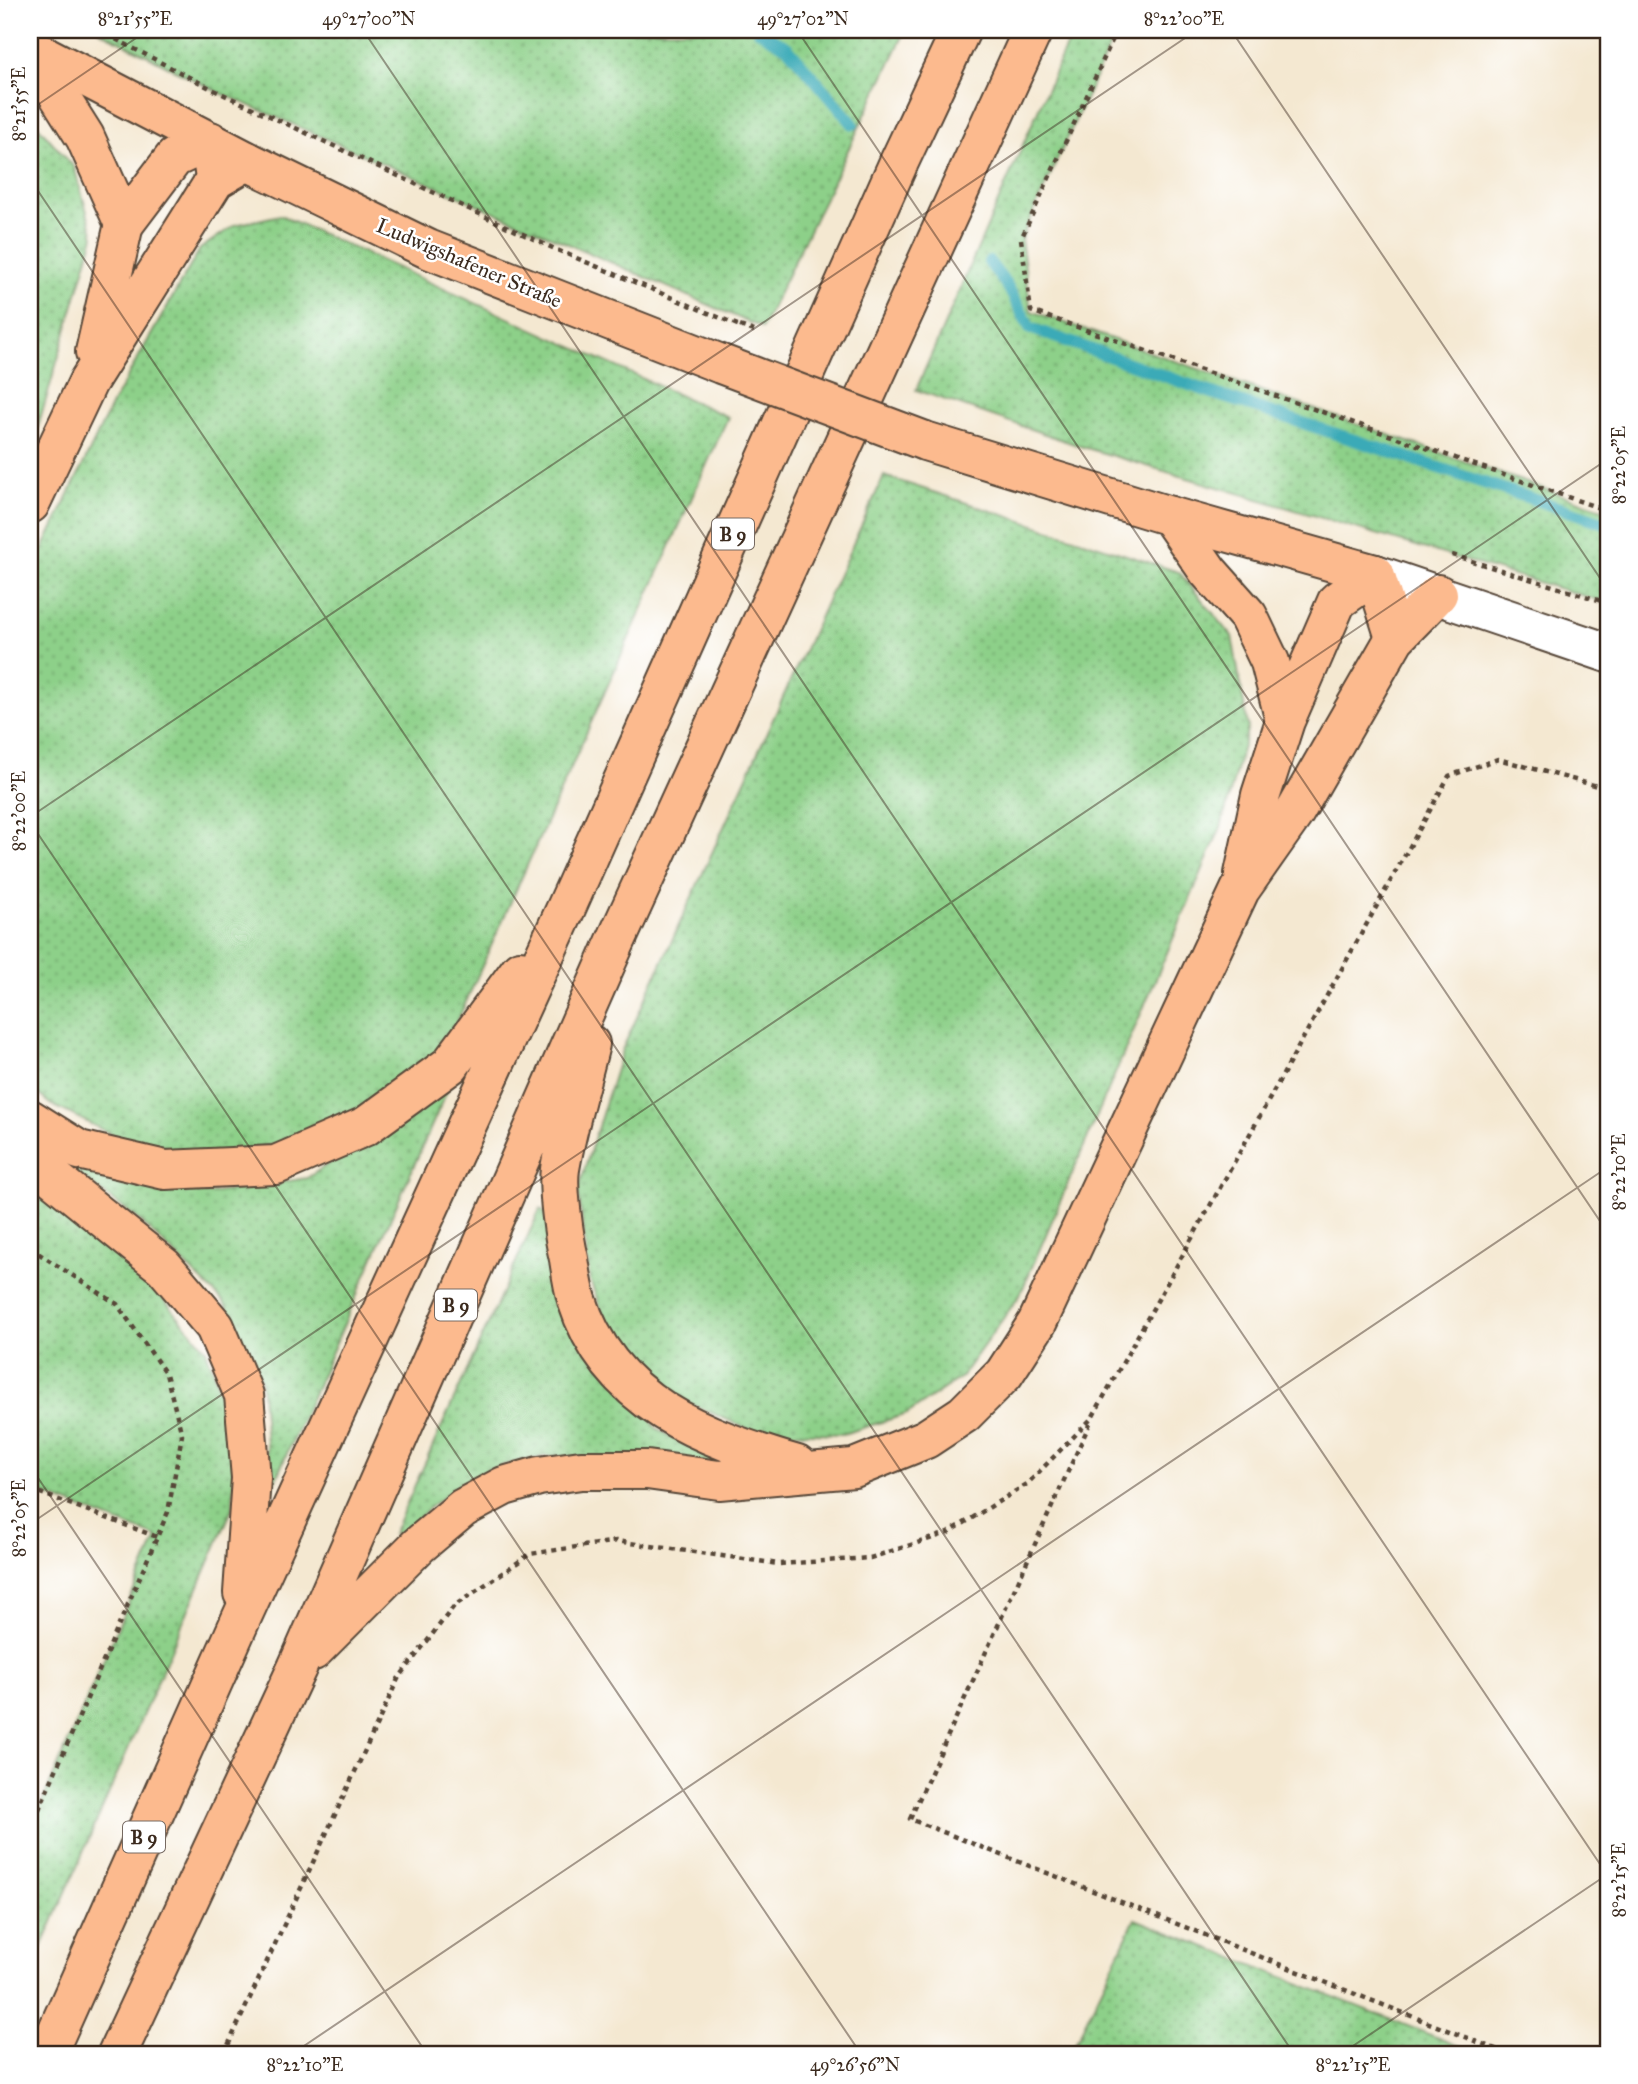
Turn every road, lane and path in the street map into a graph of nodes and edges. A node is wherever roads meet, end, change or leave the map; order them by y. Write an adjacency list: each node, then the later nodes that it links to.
1 (99, 30): 9 (path)
2 (961, 30): 21 (main road, B 9)
3 (1033, 30): 22 (main road, B 9)
4 (1117, 30): 12 (path)
5 (30, 49): 6 (main road); 8 (main road)
6 (210, 141): 7 (main road); 8 (main road)
7 (231, 170): 10 (main road); 13 (main road, Ludwigshafener Straße, bridge)
8 (124, 224): 10 (main road)
9 (740, 326)
10 (88, 382): 11 (main road)
11 (30, 504)
12 (1608, 511)
13 (1170, 516): 14 (main road, Ludwigshafener Straße); 18 (main road)
14 (1375, 575): 15 (street); 16 (main road); 18 (main road)
15 (1438, 594): 16 (main road); 17 (street)
16 (1395, 638): 20 (main road)
17 (1608, 653)
18 (1285, 721): 20 (main road)
19 (1608, 789): 26 (path)
20 (1240, 890): 27 (main road)
21 (567, 906): 23 (main road); 30 (main road, B 9)
22 (615, 943): 27 (main road); 31 (main road, B 9)
23 (30, 1119)
24 (30, 1159): 30 (main road)
25 (30, 1248): 29 (path)
26 (1093, 1416): 35 (path); 36 (path)
27 (819, 1472): 31 (main road)
28 (30, 1489): 29 (path)
29 (157, 1537): 32 (path)
30 (241, 1619): 33 (main road, B 9)
31 (297, 1668): 34 (main road, B 9)
32 (30, 1830)
33 (47, 2054)
34 (117, 2054)
35 (224, 2054)
36 (1508, 2054)

